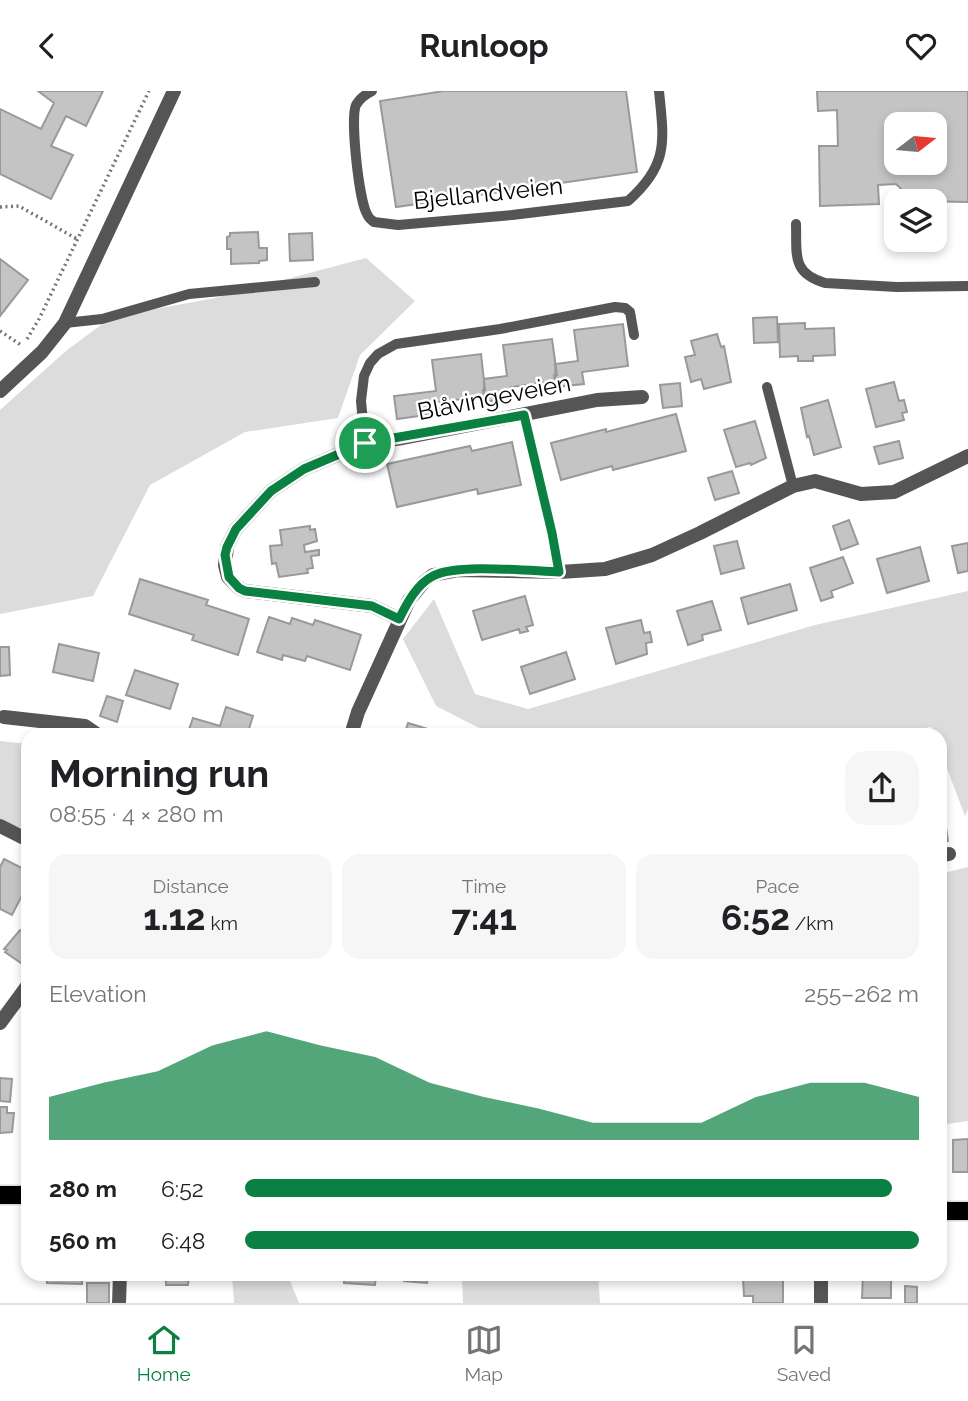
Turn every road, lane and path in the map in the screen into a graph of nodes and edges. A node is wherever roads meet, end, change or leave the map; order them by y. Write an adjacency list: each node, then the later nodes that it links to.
1 (149, 91): 7 (path)
2 (174, 91): 10 (street)
3 (372, 91): 4 (lane, Bjellandveien)
4 (659, 91)
5 (0, 207): 7 (path)
6 (796, 224): 9 (lane)
7 (77, 239): 13 (path)
8 (315, 282): 10 (lane)
9 (968, 286)
10 (65, 323): 16 (street)
11 (0, 331): 13 (path)
12 (634, 335): 19 (lane)
13 (20, 345): 14 (path)
14 (14, 352)
15 (767, 387): 21 (lane)
16 (0, 391)
17 (642, 397): 18 (street, Blåvingeveien)
18 (524, 415): 19 (street, Blåvingeveien); 22 (lane)
19 (365, 443): 23 (street, Blåvingeveien)
20 (968, 456): 21 (street)
21 (793, 486): 22 (street)
22 (559, 572): 23 (street)
23 (399, 619): 26 (street)
24 (2, 717): 25 (street)
25 (88, 728)
26 (353, 728)
27 (0, 826): 28 (street)
28 (21, 836)
29 (21, 994): 30 (street)
30 (0, 1023)
31 (0, 1195): 32 (main road)
32 (21, 1195)
33 (947, 1211): 34 (main road)
34 (968, 1211)
35 (120, 1281): 37 (street)
36 (821, 1281): 38 (street)
37 (119, 1303)
38 (821, 1303)

